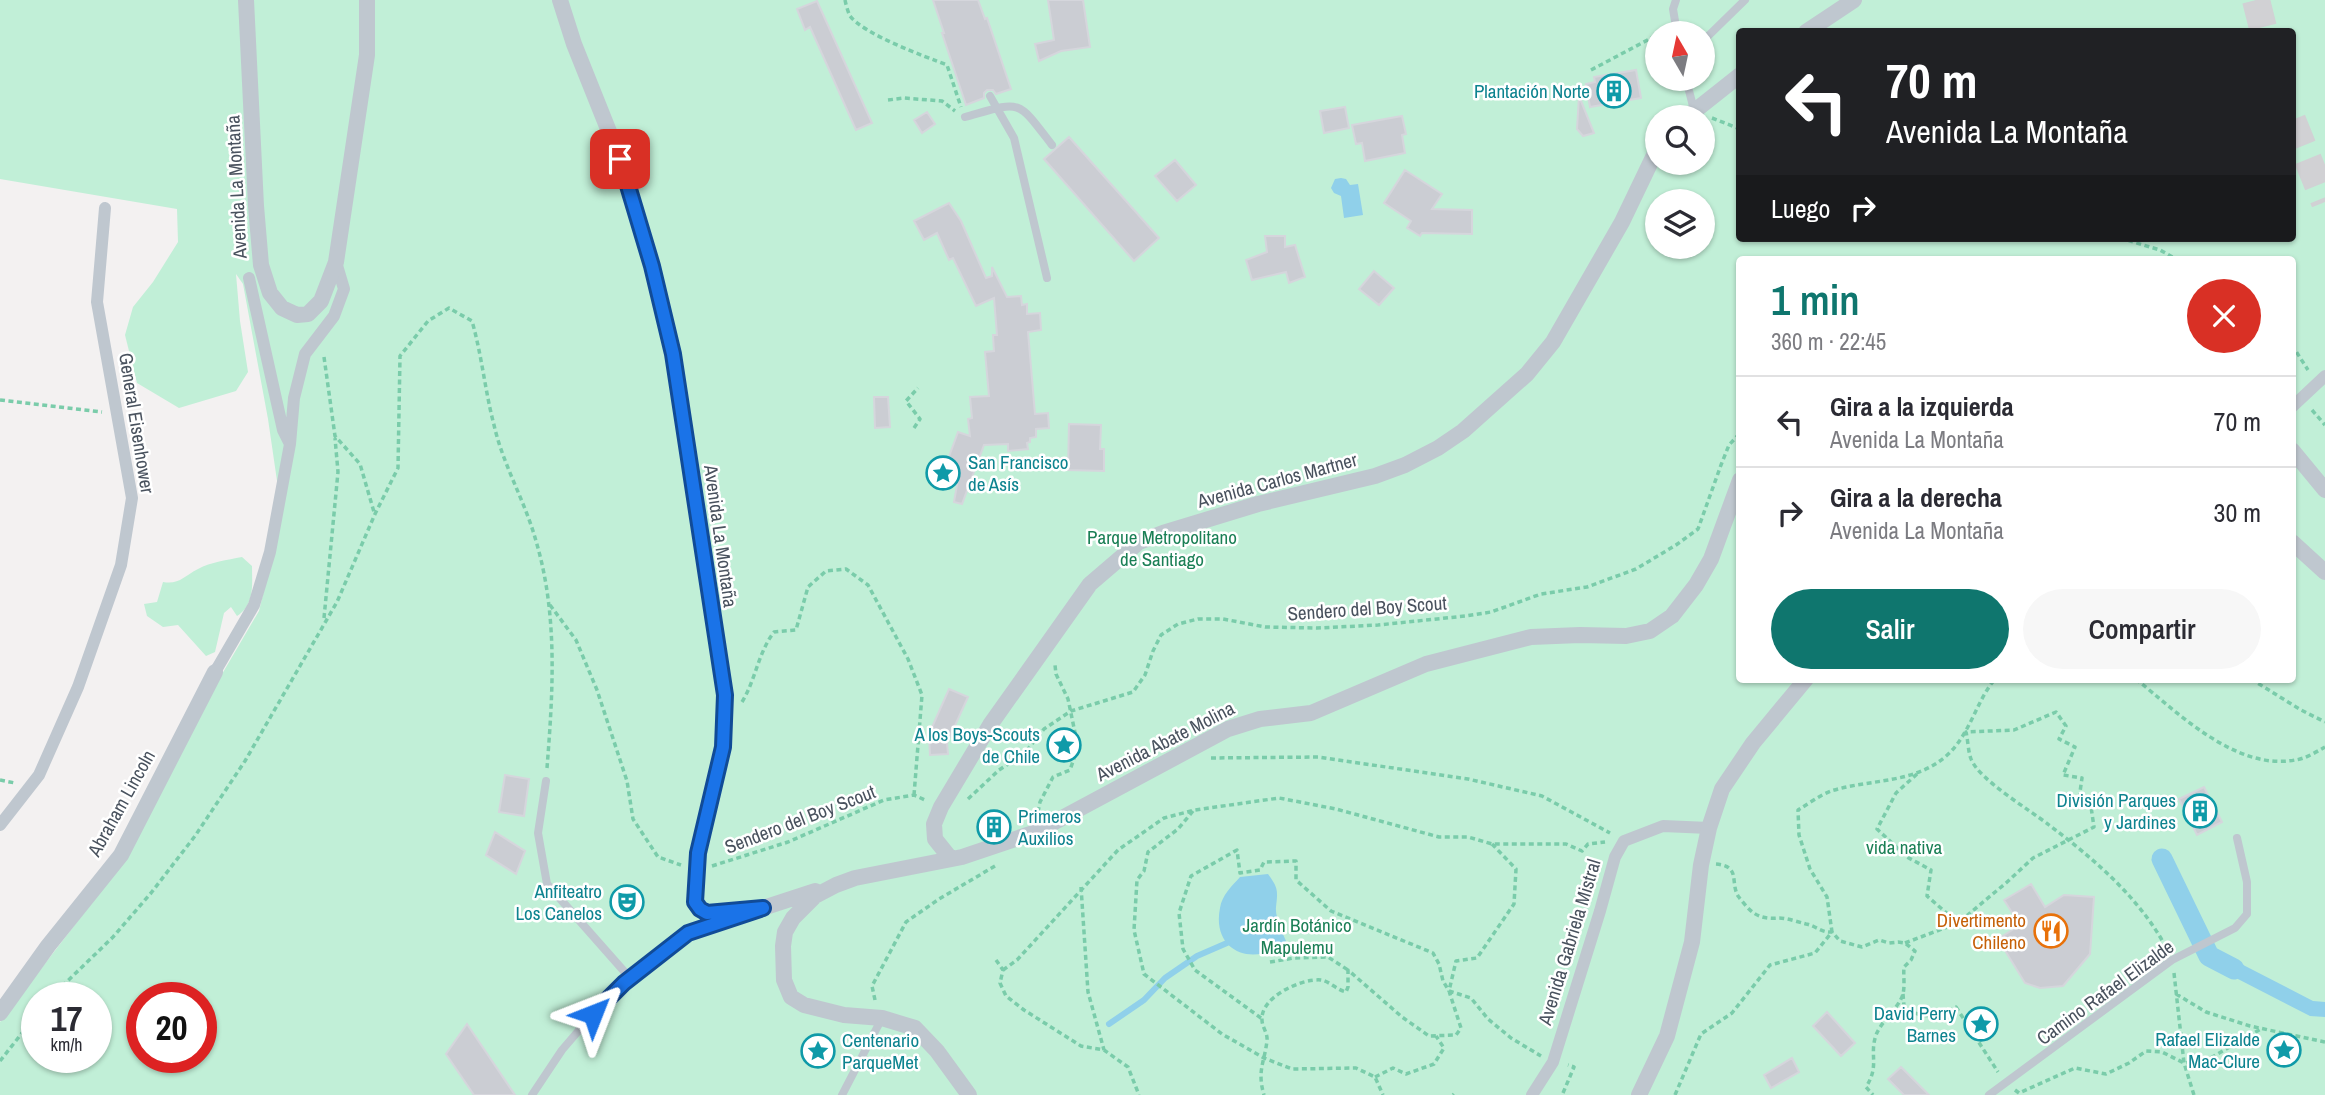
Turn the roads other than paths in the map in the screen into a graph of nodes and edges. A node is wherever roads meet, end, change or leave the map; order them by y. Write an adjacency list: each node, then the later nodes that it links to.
1 (246, 0): 18 (street, Avenida La Montaña)
2 (367, 0): 18 (street, Avenida La Montaña)
3 (560, 0): 37 (street, Avenida La Montaña)
4 (1676, 0): 7 (lane)
5 (1745, 0): 9 (lane)
6 (1854, 0): 8 (street)
7 (1674, 21)
8 (1812, 28)
9 (1715, 29)
10 (1736, 78): 12 (street)
11 (990, 96): 13 (lane)
12 (1702, 105)
13 (997, 108): 14 (lane); 15 (lane); 20 (lane)
14 (965, 117)
15 (1052, 145)
16 (1645, 174): 35 (street, Avenida Carlos Martner)
17 (105, 208): 32 (street, General Eisenhower)
18 (335, 262): 23 (street)
19 (249, 278): 23 (street)
20 (1047, 278)
21 (2321, 380): 22 (street)
22 (2297, 403)
23 (290, 444): 29 (street)
24 (2296, 455): 25 (street)
25 (2325, 490)
26 (1736, 491): 35 (street, Avenida Abate Molina)
27 (2296, 546): 28 (street)
28 (2325, 572)
29 (215, 672): 40 (street, Abraham Lincoln)
30 (1803, 683): 33 (street)
31 (545, 780): 38 (lane)
32 (0, 825)
33 (1709, 828): 44 (street, Avenida Gabriela Mistral); 45 (street)
34 (2237, 838): 46 (lane, Camino Rafael Elizalde)
35 (951, 859): 36 (street, Avenida Abate Molina)
36 (836, 884): 37 (street, Avenida La Montaña); 39 (street)
37 (763, 908): 38 (lane)
38 (630, 978): 41 (lane)
39 (879, 1011): 42 (lane); 43 (street)
40 (0, 1013)
41 (532, 1095)
42 (842, 1095)
43 (969, 1095)
44 (1532, 1095)
45 (1640, 1095)
46 (1989, 1095)

